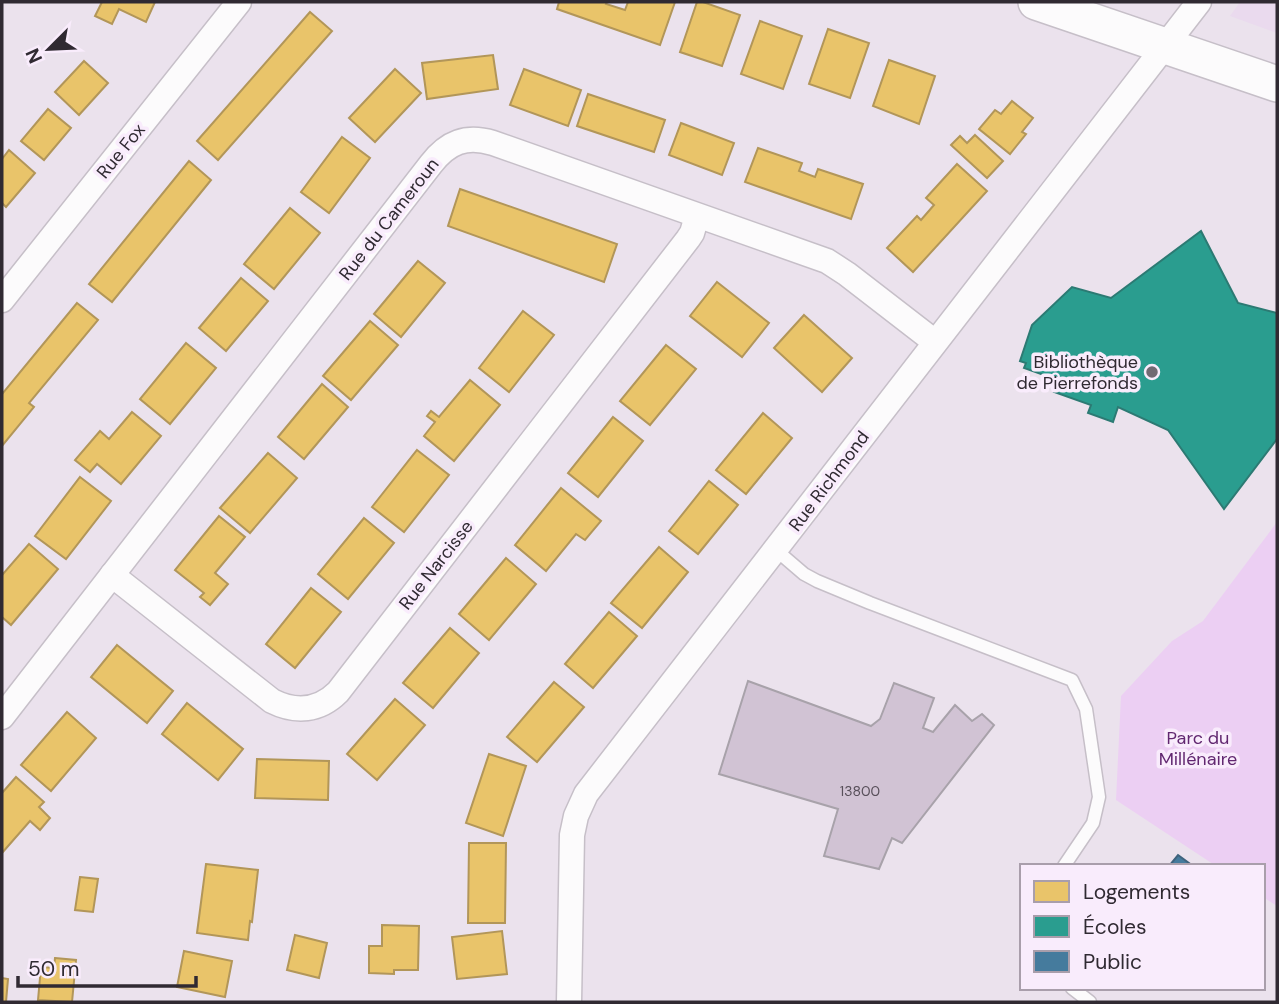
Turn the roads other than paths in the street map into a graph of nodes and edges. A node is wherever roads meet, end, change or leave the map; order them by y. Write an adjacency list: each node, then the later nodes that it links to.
1 (240, 2): 7 (street, Rue Fox)
2 (1036, 2): 4 (main road)
3 (1199, 2): 4 (street, Rue Richmond)
4 (1166, 46): 5 (main road); 8 (street, Rue Richmond)
5 (1277, 84)
6 (698, 216): 8 (street, Rue du Cameroun); 10 (street, Rue du Cameroun); 10 (street, Rue Narcisse)
7 (2, 300)
8 (935, 342): 9 (street, Rue Richmond)
9 (776, 550): 12 (lane); 14 (street, Rue Richmond)
10 (112, 575): 11 (street, Rue du Cameroun)
11 (2, 717)
12 (1065, 864)
13 (1075, 990): 15 (lane)
14 (569, 1002)
15 (1090, 1002)

